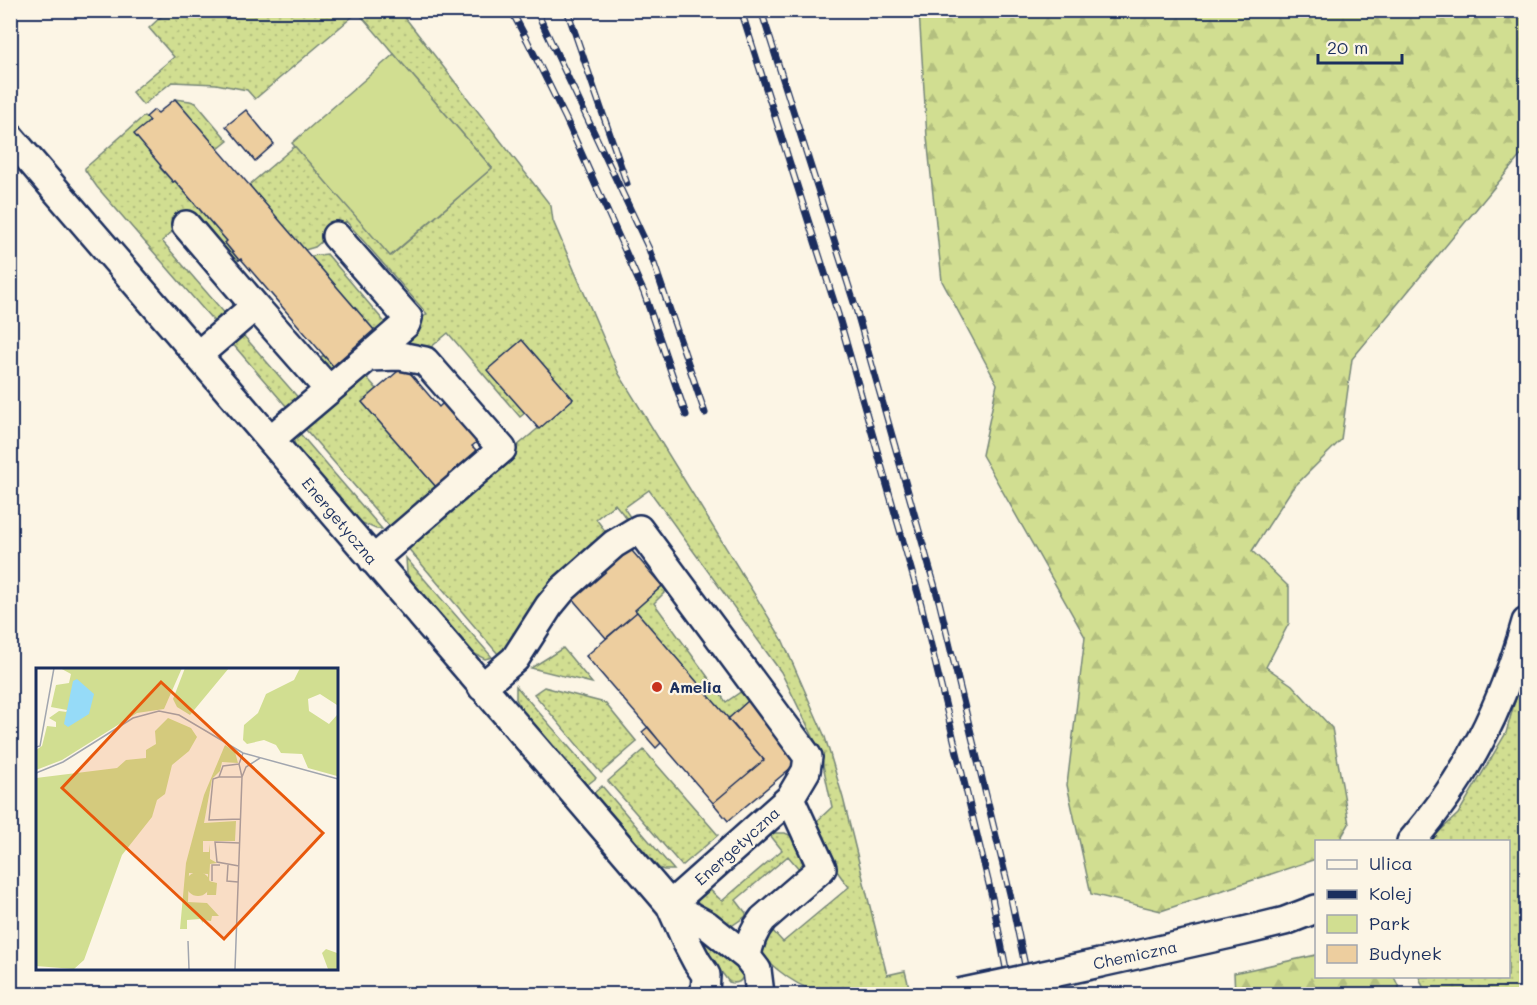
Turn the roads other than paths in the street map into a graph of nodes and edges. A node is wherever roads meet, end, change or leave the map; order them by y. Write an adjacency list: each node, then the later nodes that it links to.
1 (10, 137): 5 (street, Energetyczna)
2 (186, 225): 4 (street)
3 (336, 236): 6 (street)
4 (255, 306): 5 (street); 7 (street)
5 (198, 355): 8 (street, Energetyczna)
6 (368, 357): 7 (street); 9 (street)
7 (329, 390): 8 (street)
8 (271, 439): 9 (street, Energetyczna)
9 (373, 560): 11 (street, Energetyczna)
10 (1527, 622): 13 (street)
11 (482, 687): 12 (street); 14 (street, Energetyczna)
12 (790, 798): 14 (street, Energetyczna); 16 (street, Energetyczna)
13 (1413, 840)
14 (670, 905): 16 (street, Energetyczna); 17 (street, Energetyczna)
15 (1315, 910): 20 (street, Chemiczna, bridge)
16 (747, 957): 19 (street, Energetyczna)
17 (706, 985): 18 (street, Energetyczna)
18 (724, 994)
19 (760, 994)
20 (955, 994)

